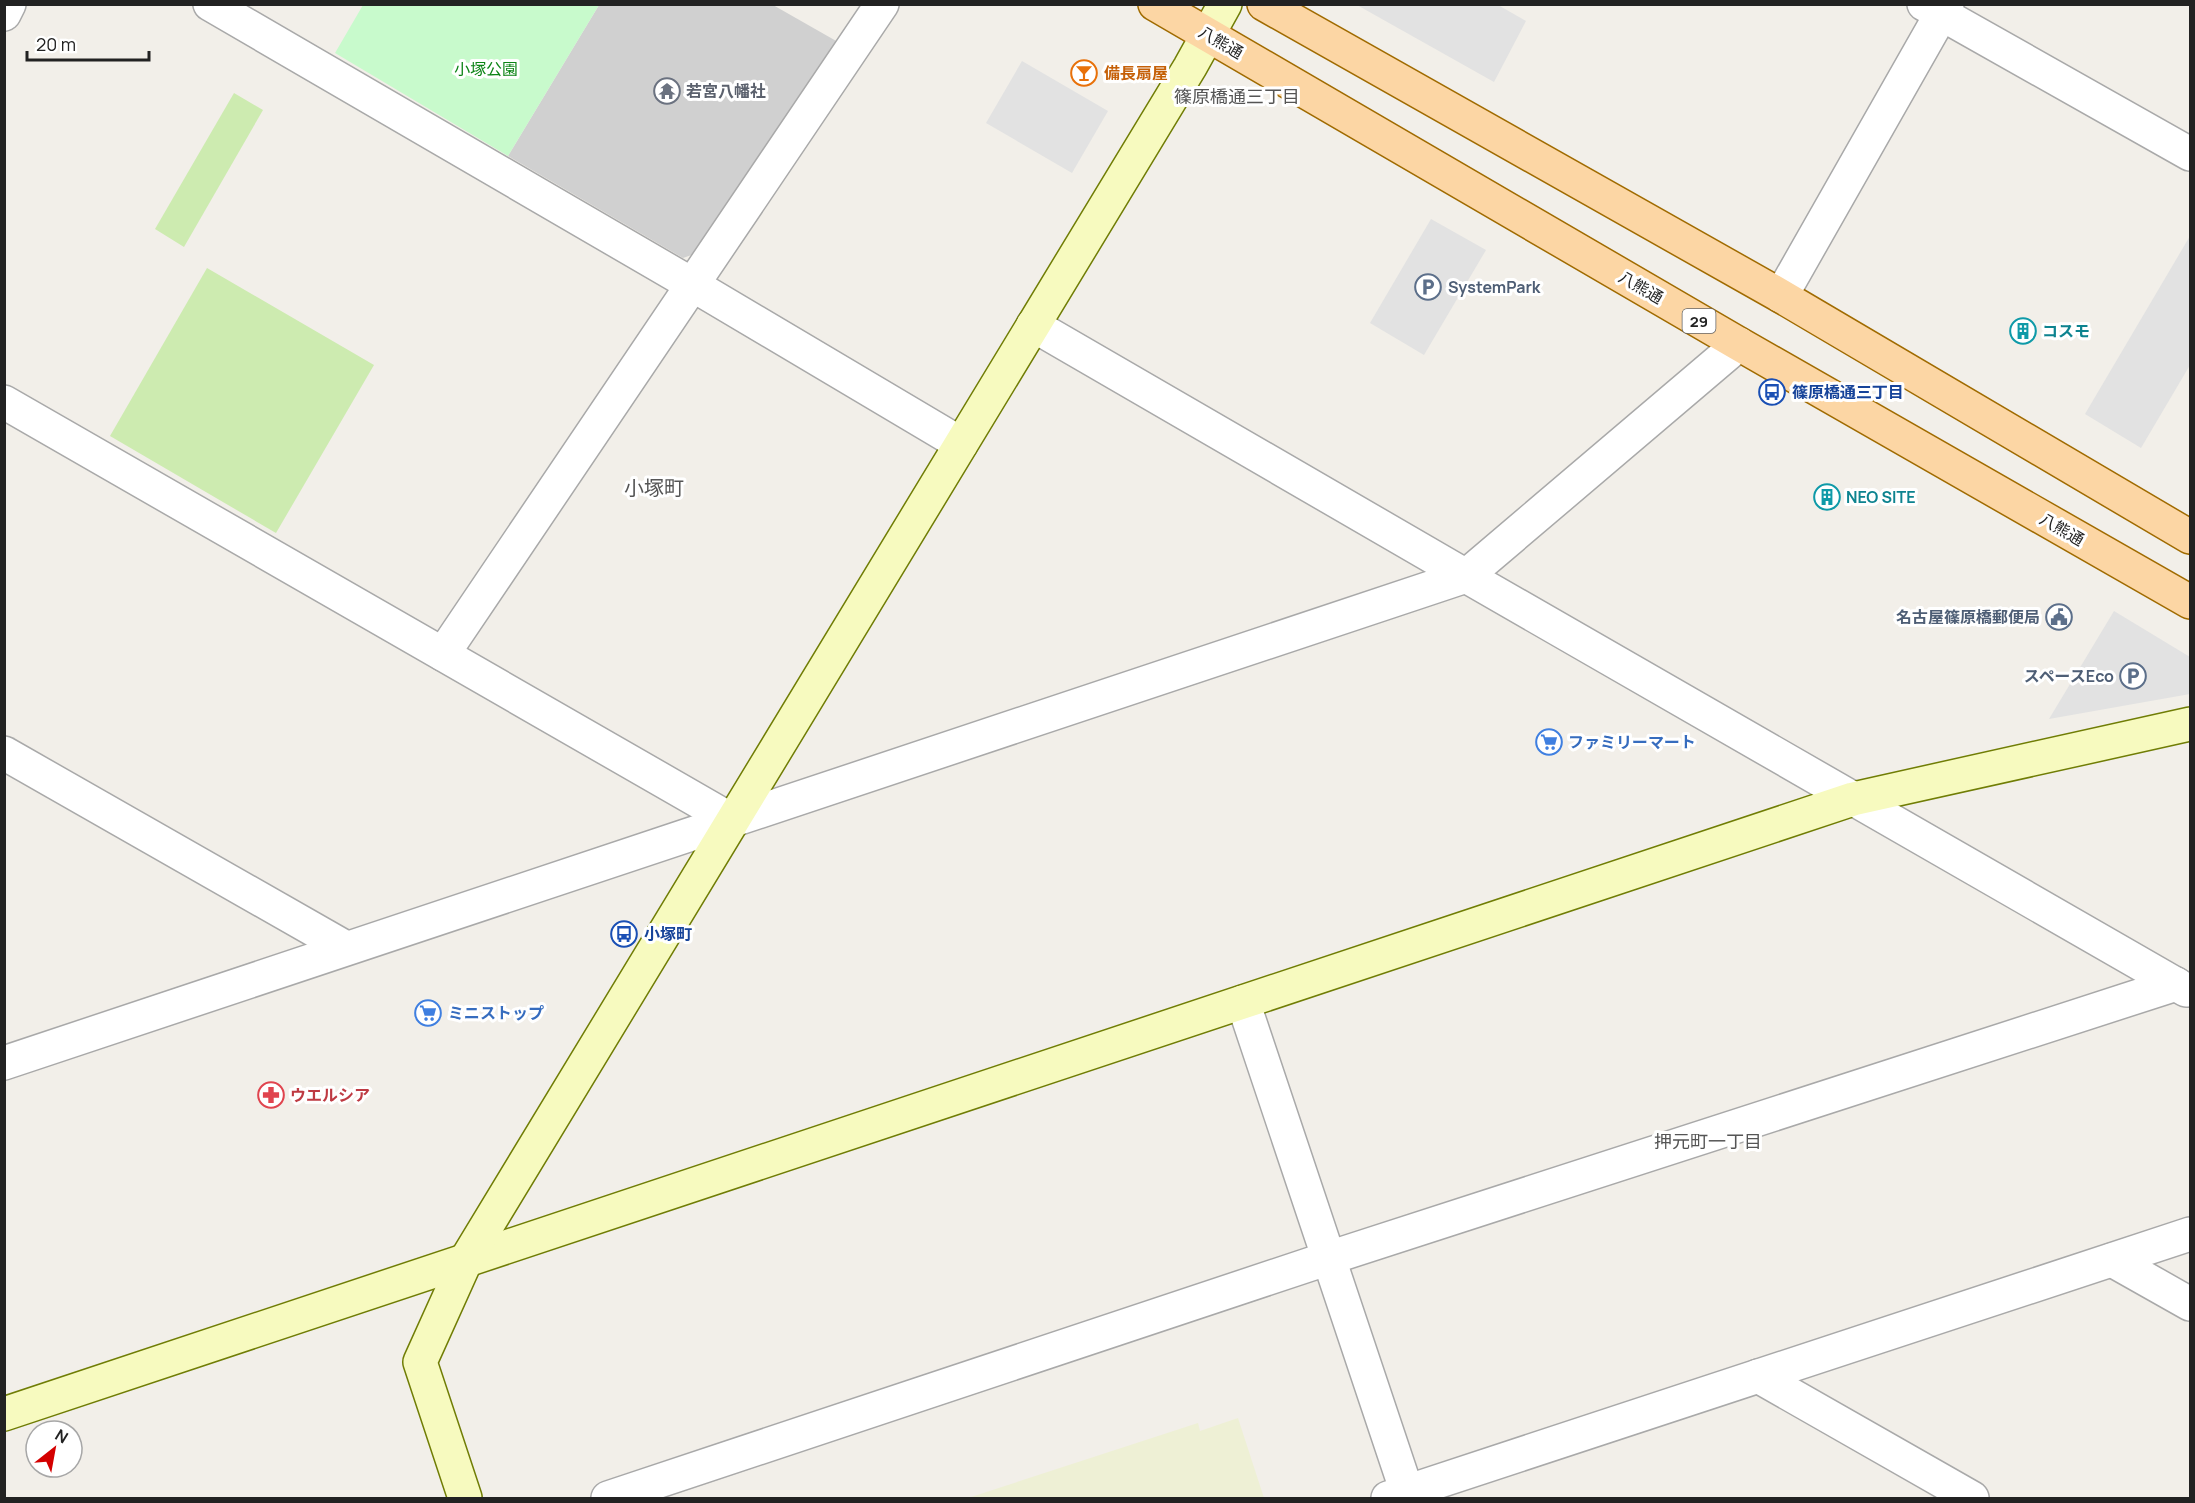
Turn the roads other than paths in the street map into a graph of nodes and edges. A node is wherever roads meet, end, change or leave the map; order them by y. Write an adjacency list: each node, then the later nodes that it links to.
1 (9, 4): 8 (street)
2 (210, 4): 11 (street)
3 (882, 4): 11 (street)
4 (1155, 4): 9 (main road, 八熊通 / 29)
5 (1225, 4): 9 (street)
6 (1264, 4): 12 (main road)
7 (1938, 8): 10 (street); 12 (street)
8 (4, 14)
9 (1209, 35): 13 (street); 14 (main road, 八熊通 / 29)
10 (2190, 154)
11 (693, 285): 16 (street); 20 (street)
12 (1781, 296): 17 (main road)
13 (1033, 325): 16 (street); 18 (street)
14 (1739, 344): 18 (street); 19 (main road, 八熊通 / 29)
15 (4, 402): 20 (street)
16 (961, 444): 24 (street)
17 (2190, 537)
18 (1466, 576): 23 (street); 24 (street)
19 (2190, 602)
20 (443, 654): 24 (street)
21 (2190, 724): 23 (street)
22 (4, 753): 25 (street)
23 (1852, 799): 26 (street); 27 (street)
24 (733, 821): 25 (street); 31 (street)
25 (346, 948): 28 (street)
26 (2183, 988): 30 (street)
27 (1243, 1002): 30 (street); 31 (street)
28 (4, 1063)
29 (2190, 1234): 32 (street)
30 (1329, 1258): 36 (street); 38 (street)
31 (466, 1260): 35 (street); 37 (street)
32 (2112, 1260): 33 (street); 34 (street)
33 (2190, 1304)
34 (1758, 1376): 36 (street); 39 (street)
35 (4, 1414)
36 (1410, 1495)
37 (465, 1498)
38 (608, 1498)
39 (1972, 1498)

